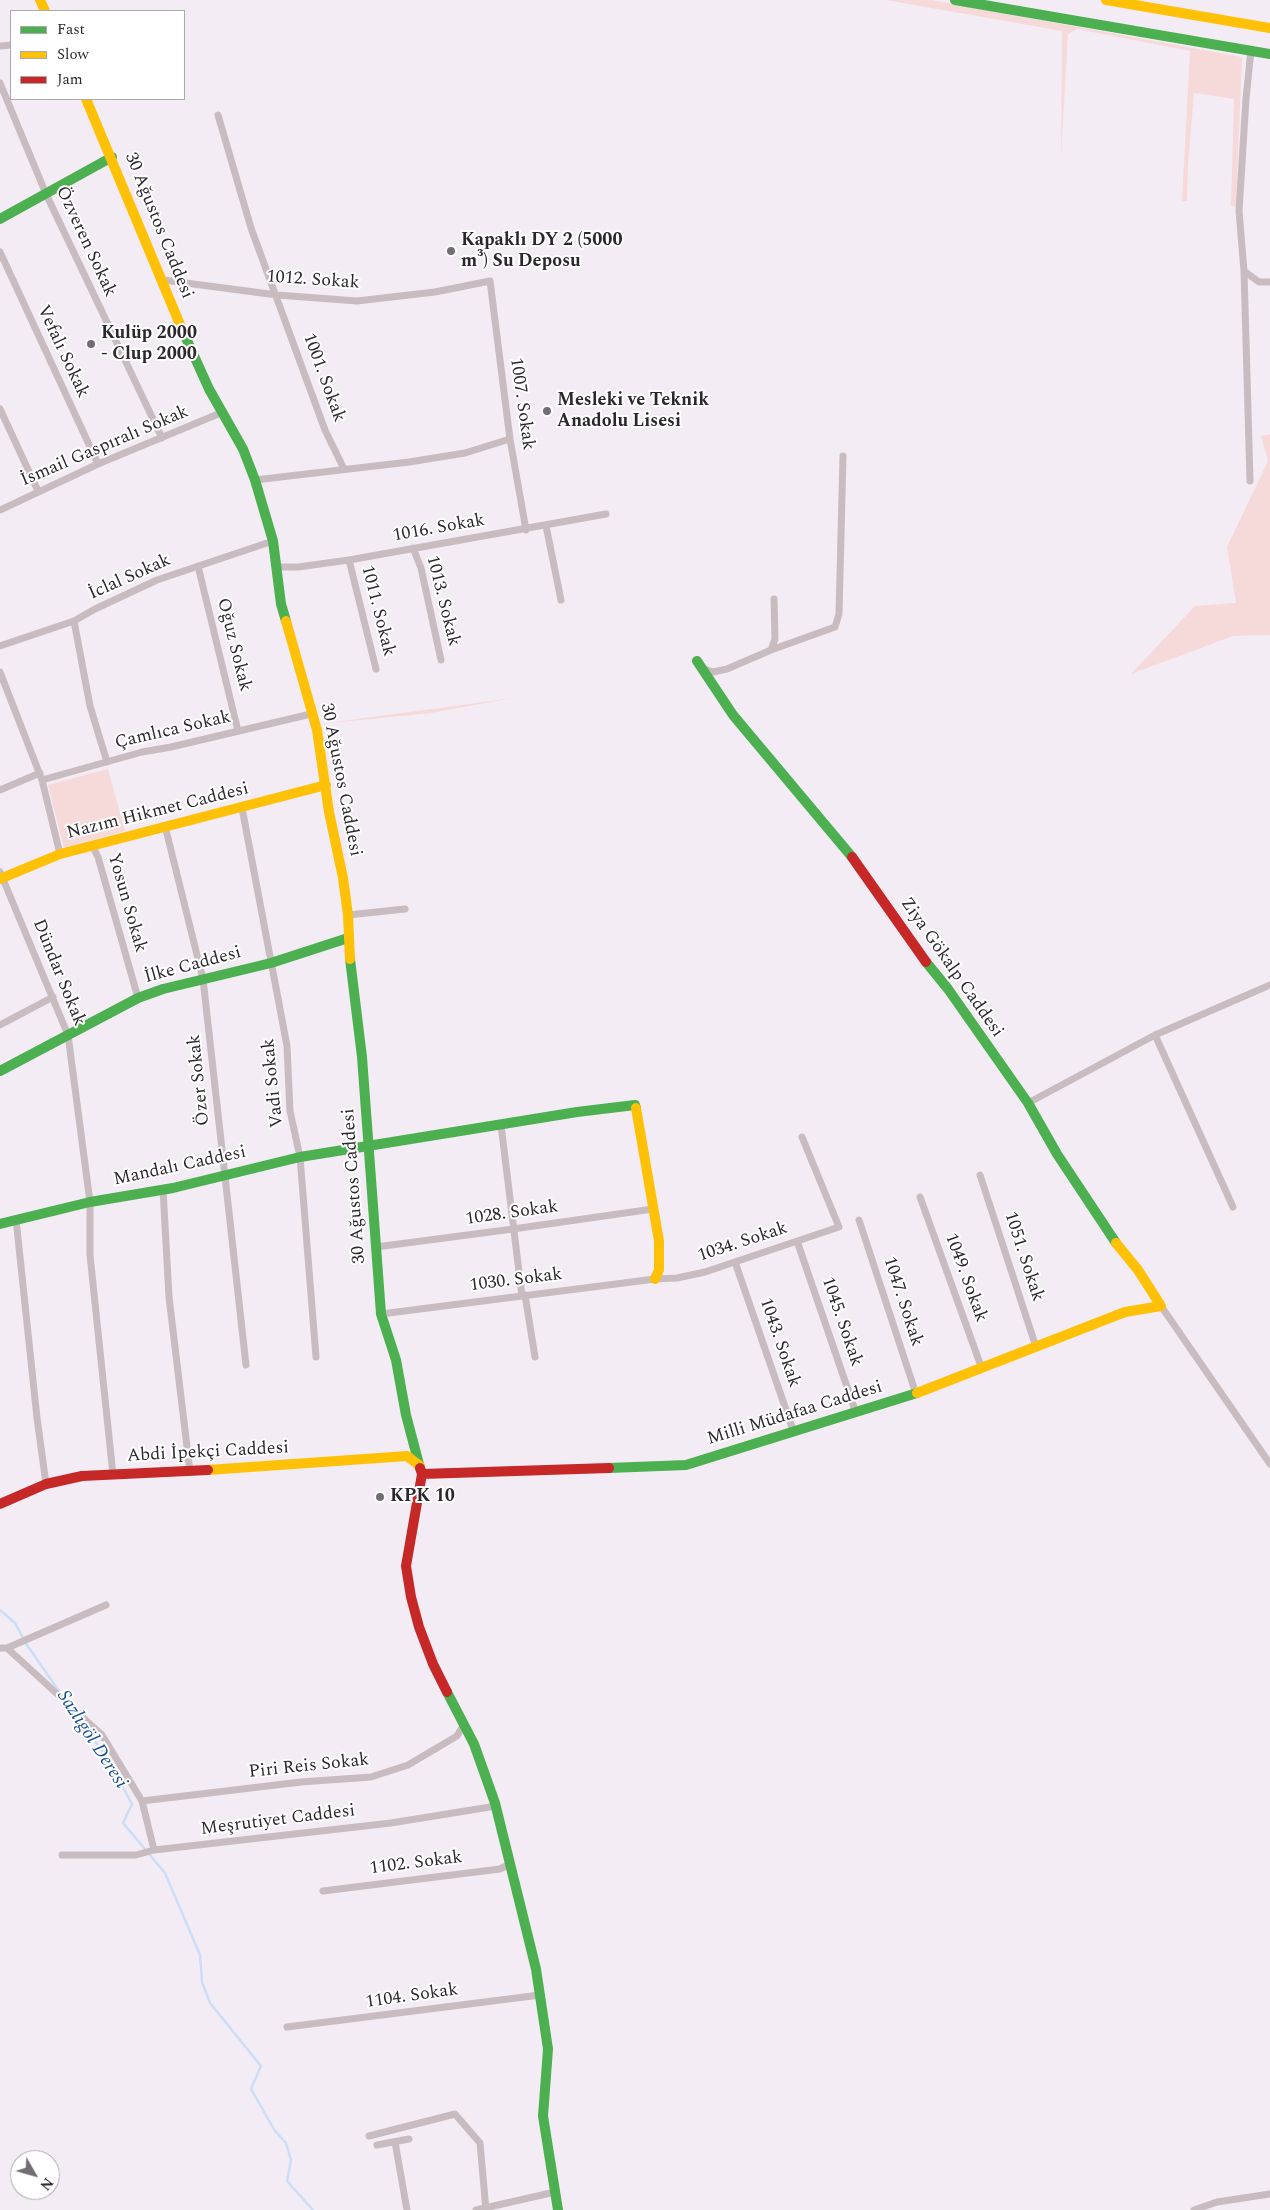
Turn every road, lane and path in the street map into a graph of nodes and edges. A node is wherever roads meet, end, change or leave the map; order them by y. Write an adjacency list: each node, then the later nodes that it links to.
1 (955, 0): 4 (main road)
2 (1106, 0): 3 (main road)
3 (1270, 28)
4 (1252, 50): 5 (main road); 13 (street)
5 (1270, 54)
6 (0, 83): 10 (street, Özveren Sokak)
7 (86, 100): 9 (main road, 30 Ağustos Caddesi)
8 (218, 115): 17 (street, 1001. Sokak)
9 (112, 157): 10 (main road); 14 (main road, 30 Ağustos Caddesi)
10 (46, 194): 11 (main road); 21 (street, Özveren Sokak)
11 (0, 219)
12 (0, 252): 24 (street, Vefalı Sokak)
13 (1244, 271): 16 (street); 27 (street)
14 (163, 280): 17 (street, 1012. Sokak); 19 (main road, 30 Ağustos Caddesi)
15 (490, 281): 17 (street, 1012. Sokak); 22 (street, 1007. Sokak)
16 (1270, 282)
17 (277, 295): 25 (street, 1001. Sokak)
18 (0, 409): 20 (street)
19 (223, 412): 21 (street, İsmail Gaspıralı Sokak); 26 (main road, 30 Ağustos Caddesi)
20 (3, 422): 28 (street)
21 (162, 438): 24 (street, İsmail Gaspıralı Sokak)
22 (510, 439): 25 (street); 32 (street, 1007. Sokak)
23 (843, 456): 42 (street)
24 (98, 464): 28 (street, İsmail Gaspıralı Sokak)
25 (344, 469): 26 (street)
26 (256, 480): 33 (main road, 30 Ağustos Caddesi)
27 (1250, 481)
28 (38, 492): 29 (street, İsmail Gaspıralı Sokak)
29 (0, 510)
30 (606, 514): 31 (street, 1016. Sokak)
31 (546, 526): 32 (street, 1016. Sokak); 38 (street)
32 (526, 530): 34 (street, 1016. Sokak)
33 (273, 541): 36 (street, İclal Sokak); 37 (main road, 30 Ağustos Caddesi)
34 (413, 548): 35 (street, 1016. Sokak); 43 (street, 1013. Sokak)
35 (349, 560): 37 (street, 1016. Sokak); 45 (street, 1011. Sokak)
36 (198, 566): 40 (street, İclal Sokak); 49 (street, Oğuz Sokak)
37 (277, 567): 48 (main road, 30 Ağustos Caddesi)
38 (561, 600)
39 (774, 600): 42 (street)
40 (74, 622): 41 (street, İclal Sokak); 50 (street)
41 (0, 646)
42 (771, 650): 46 (street)
43 (442, 660)
44 (697, 661): 46 (main road, Ziya Gökalp Caddesi)
45 (376, 669)
46 (704, 670): 71 (main road, Ziya Gökalp Caddesi)
47 (0, 672): 51 (street)
48 (311, 714): 49 (street, Çamlıca Sokak); 52 (main road, 30 Ağustos Caddesi)
49 (238, 731): 50 (street, Çamlıca Sokak)
50 (107, 762): 51 (street, Çamlıca Sokak)
51 (41, 776): 53 (street, Çamlıca Sokak); 57 (street)
52 (326, 785): 54 (main road, Nazım Hikmet Caddesi); 60 (main road, 30 Ağustos Caddesi)
53 (0, 790)
54 (242, 808): 55 (main road, Nazım Hikmet Caddesi); 62 (street, Vadi Sokak)
55 (165, 826): 56 (main road, Nazım Hikmet Caddesi); 63 (street, Özer Sokak)
56 (92, 845): 57 (main road, Nazım Hikmet Caddesi); 66 (street, Yosun Sokak)
57 (60, 854): 58 (main road, Nazım Hikmet Caddesi)
58 (1, 876): 65 (street, Dündar Sokak)
59 (404, 909): 60 (street)
60 (348, 915): 61 (main road, 30 Ağustos Caddesi)
61 (348, 938): 62 (main road, İlke Caddesi); 74 (main road, 30 Ağustos Caddesi)
62 (271, 963): 63 (main road, İlke Caddesi); 75 (street, Vadi Sokak)
63 (203, 979): 66 (main road, İlke Caddesi); 76 (street, Özer Sokak)
64 (1270, 985): 69 (street)
65 (53, 997): 67 (street); 68 (street, Dündar Sokak)
66 (138, 998): 68 (main road, İlke Caddesi)
67 (0, 1025)
68 (68, 1035): 70 (main road, İlke Caddesi); 80 (street, Dündar Sokak)
69 (1155, 1035): 71 (street); 81 (street)
70 (0, 1071)
71 (1028, 1103): 92 (main road, Ziya Gökalp Caddesi)
72 (501, 1125): 74 (main road, Mandalı Caddesi); 82 (main road, Mandalı Caddesi); 86 (street)
73 (802, 1137): 87 (street, 1034. Sokak)
74 (368, 1147): 75 (main road, Mandalı Caddesi); 88 (main road, 30 Ağustos Caddesi)
75 (300, 1157): 76 (main road, Mandalı Caddesi); 96 (street, Vadi Sokak)
76 (225, 1175): 78 (main road, Mandalı Caddesi); 97 (street, Özer Sokak)
77 (980, 1175): 94 (street, 1051. Sokak)
78 (163, 1189): 80 (main road, Mandalı Caddesi); 104 (street)
79 (920, 1198): 98 (street, 1049. Sokak)
80 (90, 1202): 83 (main road, Mandalı Caddesi); 105 (street, Dündar Sokak)
81 (1233, 1207)
82 (653, 1209): 86 (street, 1028. Sokak); 90 (main road)
83 (16, 1219): 85 (main road, Mandalı Caddesi); 106 (street)
84 (859, 1220): 99 (street, 1047. Sokak)
85 (0, 1224)
86 (513, 1230): 88 (street, 1028. Sokak); 91 (street)
87 (797, 1241): 89 (street, 1034. Sokak); 100 (street, 1045. Sokak)
88 (376, 1246): 93 (main road, 30 Ağustos Caddesi)
89 (735, 1262): 90 (street, 1034. Sokak); 101 (street, 1043. Sokak)
90 (655, 1279): 91 (street, 1030. Sokak)
91 (523, 1295): 93 (street, 1030. Sokak); 95 (street)
92 (1161, 1306): 94 (main road, Milli Müdafaa Caddesi); 102 (street)
93 (381, 1314): 103 (main road, 30 Ağustos Caddesi)
94 (1036, 1347): 98 (main road, Milli Müdafaa Caddesi)
95 (536, 1357)
96 (316, 1358)
97 (246, 1365)
98 (982, 1368): 99 (main road, Milli Müdafaa Caddesi)
99 (916, 1394): 100 (main road, Milli Müdafaa Caddesi)
100 (856, 1413): 101 (main road, Milli Müdafaa Caddesi)
101 (794, 1433): 103 (main road, Milli Müdafaa Caddesi)
102 (1270, 1464)
103 (421, 1470): 104 (main road, Abdi İpekçi Caddesi); 110 (main road)
104 (190, 1472): 105 (main road, Abdi İpekçi Caddesi)
105 (113, 1474): 106 (main road, Abdi İpekçi Caddesi)
106 (46, 1484): 107 (main road, Abdi İpekçi Caddesi)
107 (0, 1504)
108 (106, 1605): 109 (street)
109 (3, 1648): 111 (street)
110 (464, 1724): 111 (street, Piri Reis Sokak); 112 (main road)
111 (142, 1801): 113 (street)
112 (495, 1803): 113 (street, Meşrutiyet Caddesi); 115 (main road)
113 (154, 1850): 114 (street, Meşrutiyet Caddesi)
114 (62, 1855)
115 (510, 1864): 116 (street, 1102. Sokak); 117 (main road)
116 (323, 1891)
117 (540, 1995): 118 (street, 1104. Sokak); 123 (main road)
118 (287, 2028)
119 (370, 2136): 125 (street)
120 (409, 2139): 121 (street)
121 (396, 2142): 122 (street); 126 (street)
122 (377, 2144)
123 (555, 2192): 125 (street); 128 (main road)
124 (1270, 2194): 129 (street)
125 (485, 2209): 127 (street)
126 (407, 2210)
127 (476, 2210)
128 (558, 2210)
129 (1194, 2210)

